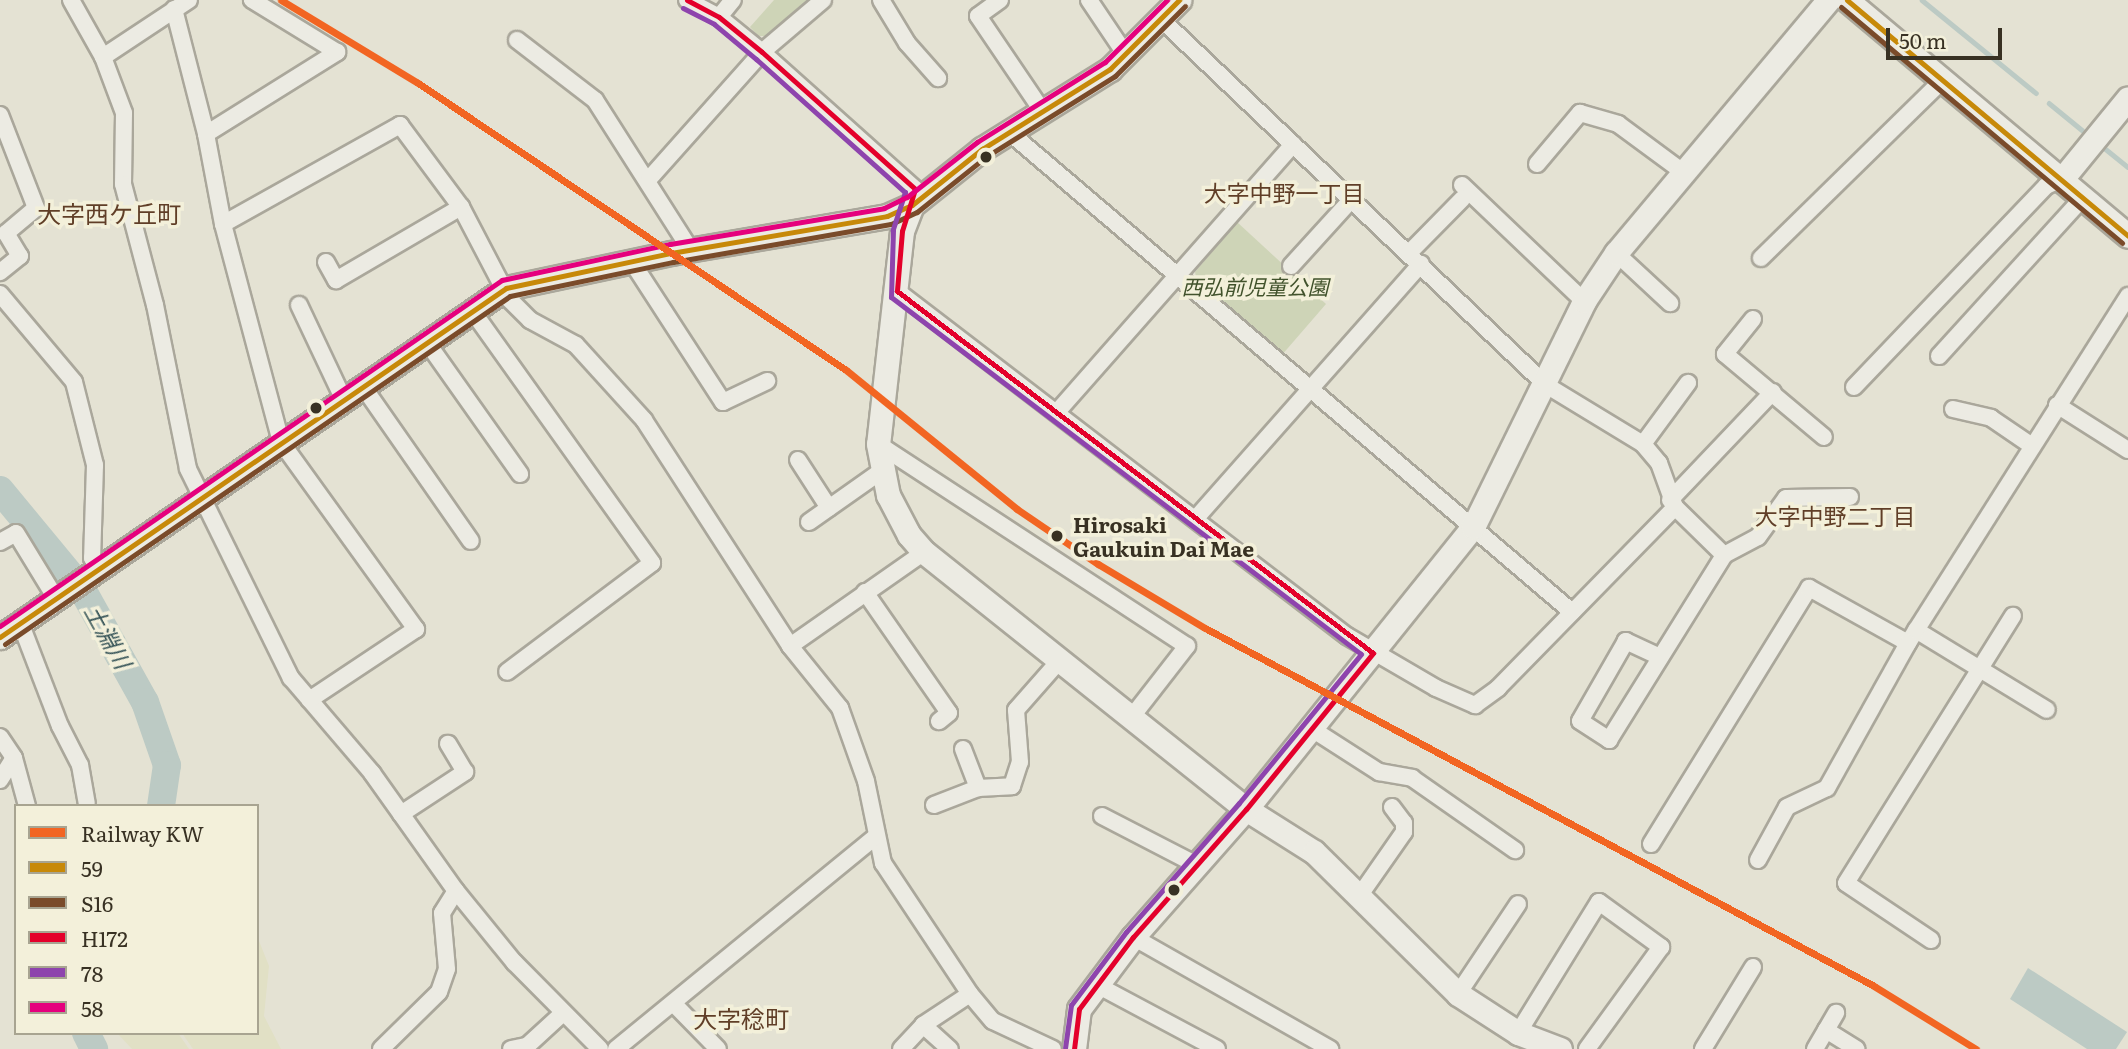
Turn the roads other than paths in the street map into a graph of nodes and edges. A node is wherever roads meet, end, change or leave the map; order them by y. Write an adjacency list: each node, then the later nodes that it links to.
1 (71, 0): 19 (street)
2 (189, 0): 13 (street)
3 (252, 0): 26 (street)
4 (687, 0): 14 (street)
5 (733, 0): 14 (street)
6 (823, 0): 17 (street)
7 (881, 0): 20 (street)
8 (1000, 0): 23 (street)
9 (1090, 0): 18 (street)
10 (1179, 0): 15 (street)
11 (1828, 0): 29 (street)
12 (1847, 0): 21 (street)
13 (174, 9): 19 (street); 26 (street)
14 (719, 17): 17 (street)
15 (1161, 20): 18 (street); 27 (street)
16 (517, 40): 30 (street)
17 (762, 52): 30 (street); 34 (street)
18 (1126, 55): 23 (street)
19 (103, 57): 77 (street)
20 (938, 78)
21 (1943, 80): 31 (street); 41 (street)
22 (2128, 98): 31 (street)
23 (1043, 112): 25 (street)
24 (0, 115): 45 (street)
25 (1009, 132): 34 (street); 46 (street)
26 (206, 134): 36 (street)
27 (1293, 144): 33 (street); 46 (street)
28 (1537, 164): 29 (street)
29 (1683, 172): 39 (street)
30 (649, 179): 38 (street)
31 (2062, 179): 32 (street); 61 (street)
32 (2083, 198): 37 (street); 57 (street)
33 (1352, 199): 40 (street); 44 (street)
34 (912, 205): 38 (street); 48 (street)
35 (461, 207): 36 (street); 42 (street); 47 (street)
36 (223, 224): 69 (street)
37 (2128, 236)
38 (692, 252): 43 (street)
39 (1616, 253): 51 (street); 52 (street)
40 (1415, 258): 51 (street); 60 (street); 62 (street)
41 (1761, 258)
42 (326, 262)
43 (632, 262): 47 (street); 58 (street)
44 (1291, 266)
45 (0, 272)
46 (1177, 275): 62 (street); 67 (street)
47 (506, 288): 54 (street); 96 (street)
48 (897, 291): 67 (street); 70 (street)
49 (0, 294): 88 (street)
50 (2128, 296): 65 (street)
51 (1584, 300): 60 (street)
52 (1670, 303)
53 (299, 305): 63 (street)
54 (471, 309): 56 (street); 101 (street)
55 (1753, 318): 64 (street)
56 (426, 341): 63 (street); 76 (street)
57 (1939, 356)
58 (767, 381)
59 (1688, 383): 71 (street)
60 (1546, 385): 71 (street); 83 (street)
61 (1854, 387)
62 (1308, 391): 81 (street); 83 (street)
63 (352, 392): 69 (street); 84 (street)
64 (1773, 392): 68 (street); 79 (street)
65 (2057, 405): 72 (street); 73 (street)
66 (1953, 409): 72 (street)
67 (1057, 411): 81 (street)
68 (1824, 438)
69 (281, 442): 77 (street); 102 (street)
70 (878, 444): 75 (street); 104 (street)
71 (1643, 444): 79 (street)
72 (2032, 446): 94 (street)
73 (2128, 450)
74 (798, 460): 80 (street)
75 (880, 472): 80 (street); 86 (street)
76 (520, 474)
77 (204, 495): 88 (street); 102 (street)
78 (1850, 497): 87 (street)
79 (1673, 504): 87 (street); 91 (street)
80 (829, 508): 82 (street)
81 (1197, 517): 97 (street)
82 (809, 522)
83 (1473, 527): 91 (street); 97 (street)
84 (471, 541)
85 (0, 542): 90 (street)
86 (924, 552): 89 (street); 99 (street)
87 (1724, 555): 98 (street)
88 (91, 571): 90 (street)
89 (865, 592): 96 (street); 105 (street)
90 (57, 596): 93 (street)
91 (1572, 612): 97 (street)
92 (2013, 616): 100 (street)
93 (20, 622): 95 (street); 113 (street)
94 (1912, 636): 100 (street); 121 (street); 123 (street)
95 (0, 637)
96 (790, 646): 120 (street)
97 (1373, 653): 106 (street)
98 (1660, 657): 98 (street)
99 (1059, 661): 104 (street); 112 (street)
100 (1979, 668): 103 (street); 129 (street)
101 (508, 672)
102 (309, 700): 118 (street)
103 (2047, 710)
104 (1130, 718): 117 (street)
105 (939, 722)
106 (1312, 729): 117 (street); 122 (street)
107 (0, 737): 110 (street)
108 (448, 744): 118 (street)
109 (963, 749): 112 (street)
110 (14, 758): 111 (street); 114 (street)
111 (0, 780)
112 (978, 788): 115 (street)
113 (87, 803)
114 (26, 804)
115 (934, 806)
116 (1392, 807): 126 (street)
117 (1246, 809): 124 (street); 126 (street)
118 (401, 814): 125 (street)
119 (1102, 817): 124 (street)
120 (875, 837): 132 (street); 134 (street)
121 (1651, 844)
122 (1515, 850)
123 (1758, 860)
124 (1197, 865): 128 (street)
125 (456, 891): 135 (street); 141 (street)
126 (1360, 895): 133 (street)
127 (1518, 904): 133 (street)
128 (1133, 937): 131 (street); 151 (street)
129 (1931, 940)
130 (1753, 967): 153 (street)
131 (1097, 985): 149 (street); 150 (street)
132 (970, 994): 137 (street); 148 (street)
133 (1458, 994): 139 (street)
134 (673, 1003): 144 (street); 145 (street)
135 (563, 1013): 142 (street); 143 (street)
136 (1836, 1013): 138 (street)
137 (923, 1025): 146 (street); 147 (street)
138 (1826, 1030): 154 (street); 155 (street)
139 (1518, 1033): 140 (street); 152 (street)
140 (1547, 1047)
141 (381, 1049)
142 (511, 1049)
143 (600, 1049)
144 (616, 1049)
145 (718, 1049)
146 (901, 1049)
147 (950, 1049)
148 (1052, 1049)
149 (1074, 1049)
150 (1217, 1049)
151 (1330, 1049)
152 (1587, 1049)
153 (1703, 1049)
154 (1815, 1049)
155 (1857, 1049)

